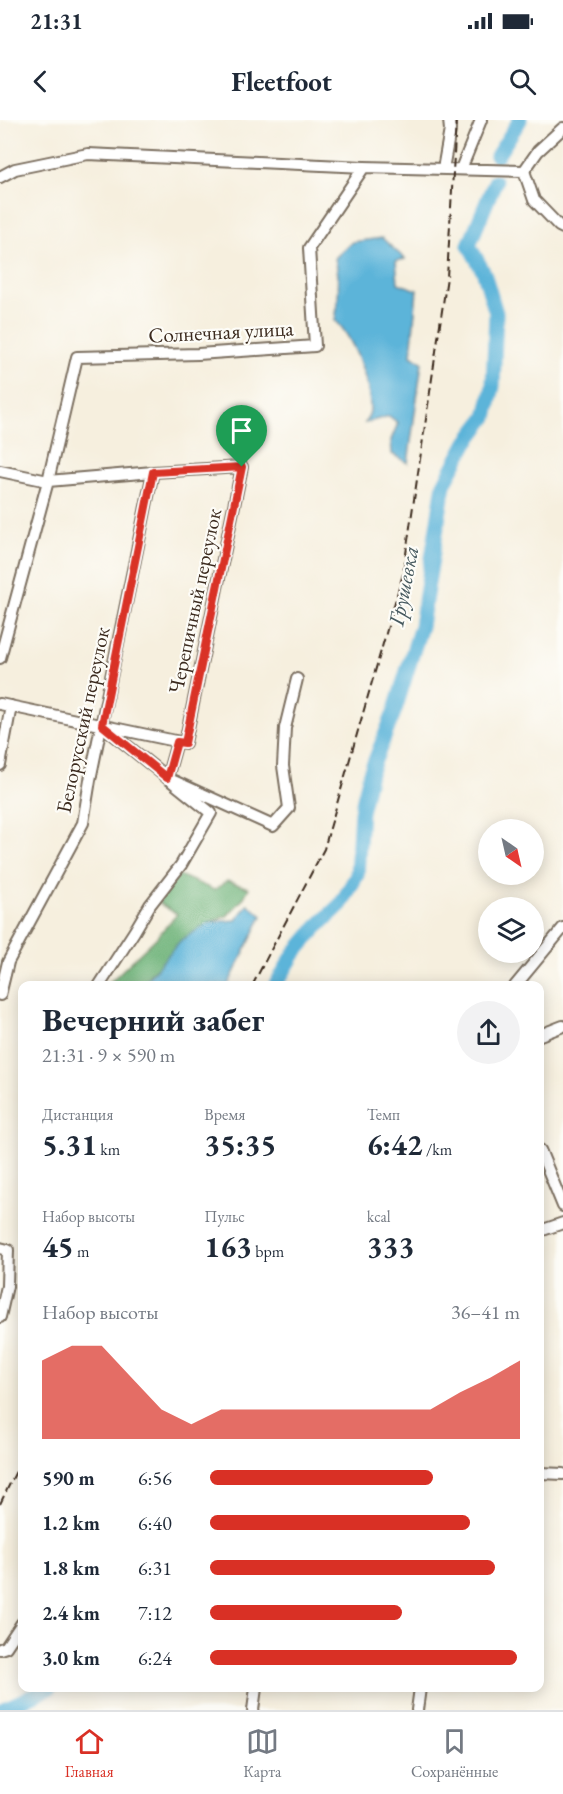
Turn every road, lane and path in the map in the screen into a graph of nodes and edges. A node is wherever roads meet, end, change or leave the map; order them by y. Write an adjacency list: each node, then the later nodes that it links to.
1 (449, 120): 5 (street)
2 (481, 120): 6 (street)
3 (563, 128): 7 (street)
4 (364, 167): 5 (street); 8 (street); 12 (street, Солнечная улица)
5 (443, 169): 6 (street)
6 (461, 170): 7 (street)
7 (524, 171): 9 (street)
8 (0, 177)
9 (563, 228)
10 (0, 471): 12 (street)
11 (153, 472): 12 (street); 16 (street, Белорусский переулок); 17 (street, Черепичный переулок)
12 (48, 481): 13 (street)
13 (0, 658)
14 (297, 679): 19 (street)
15 (6, 705): 16 (street); 18 (street)
16 (102, 725): 17 (street); 19 (street); 23 (street, Белорусский переулок)
17 (181, 742): 19 (street, Черепичный переулок)
18 (0, 765)
19 (167, 778): 21 (street)
20 (563, 928): 22 (street)
21 (102, 981)
22 (519, 981)
23 (0, 995)
24 (563, 1026): 25 (street)
25 (544, 1033)
26 (544, 1160): 27 (street)
27 (563, 1206)
28 (563, 1223): 29 (street)
29 (544, 1230)
30 (4, 1249): 31 (street)
31 (0, 1317)
32 (544, 1473): 33 (street)
33 (563, 1474)
34 (18, 1629): 35 (street)
35 (0, 1649)
36 (255, 1692): 38 (street)
37 (419, 1692): 39 (street)
38 (253, 1710)
39 (417, 1710)

